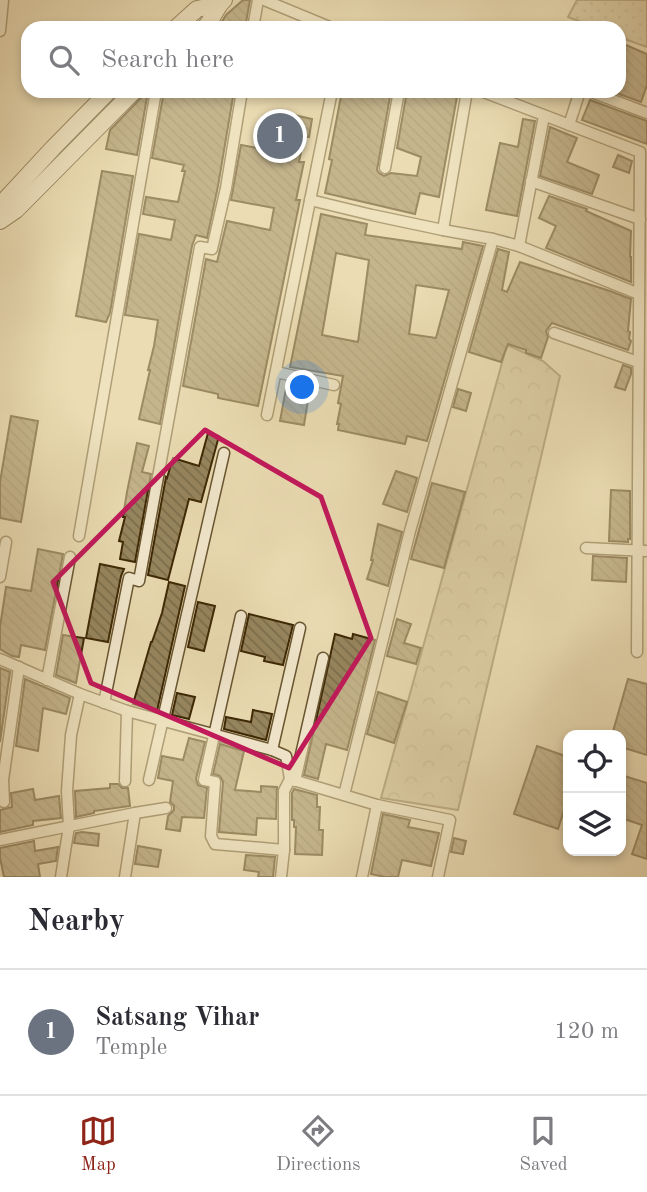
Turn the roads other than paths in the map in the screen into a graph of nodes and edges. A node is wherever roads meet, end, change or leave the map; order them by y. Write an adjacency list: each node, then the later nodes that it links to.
1 (3, 0): 9 (street)
2 (258, 0): 7 (street)
3 (264, 0): 8 (street)
4 (221, 2): 5 (main road); 6 (main road)
5 (184, 21)
6 (211, 21)
7 (254, 21)
8 (315, 21)
9 (0, 31)
10 (102, 98): 28 (main road)
11 (127, 98): 28 (main road)
12 (155, 98): 42 (street)
13 (241, 98): 56 (street)
14 (331, 98): 26 (street)
15 (398, 98): 23 (street)
16 (466, 98): 29 (street)
17 (499, 98): 21 (street)
18 (578, 98): 22 (street)
19 (611, 98): 20 (street)
20 (646, 109)
21 (544, 116): 22 (street); 24 (street)
22 (569, 125): 25 (street)
23 (385, 168)
24 (531, 181): 27 (street); 31 (street)
25 (643, 189): 27 (street)
26 (310, 200): 29 (street); 37 (street)
27 (639, 219): 32 (street)
28 (0, 220)
29 (443, 230): 30 (street)
30 (493, 239): 31 (street); 64 (street)
31 (519, 246): 33 (street)
32 (643, 250): 33 (street)
33 (639, 294): 34 (street)
34 (643, 315): 36 (street)
35 (554, 333): 36 (street)
36 (638, 362): 38 (street)
37 (275, 372): 39 (street); 40 (street)
38 (643, 384): 45 (street)
39 (334, 385)
40 (267, 415)
41 (223, 453): 58 (street)
42 (79, 536)
43 (6, 542): 47 (street)
44 (586, 548): 45 (street)
45 (642, 551): 50 (street)
46 (69, 557): 54 (street)
47 (0, 577)
48 (241, 616): 59 (street)
49 (300, 628): 60 (street)
50 (636, 652)
51 (323, 658): 63 (street)
52 (0, 659): 53 (street)
53 (19, 667): 54 (street); 65 (street)
54 (47, 680): 55 (street)
55 (80, 694): 56 (street); 69 (street)
56 (104, 703): 57 (street)
57 (127, 711): 58 (street); 61 (street)
58 (163, 721): 59 (street); 62 (street)
59 (214, 734): 60 (street); 71 (street)
60 (272, 750): 63 (street)
61 (125, 780)
62 (149, 780)
63 (293, 780): 64 (street); 71 (street)
64 (344, 795): 66 (street)
65 (4, 802)
66 (377, 804): 75 (street); 76 (street)
67 (166, 808): 68 (street)
68 (135, 813): 69 (street); 73 (street)
69 (69, 826): 70 (street); 72 (street)
70 (0, 840)
71 (284, 849): 74 (street)
72 (61, 877)
73 (125, 877)
74 (281, 877)
75 (362, 877)
76 (438, 877)

